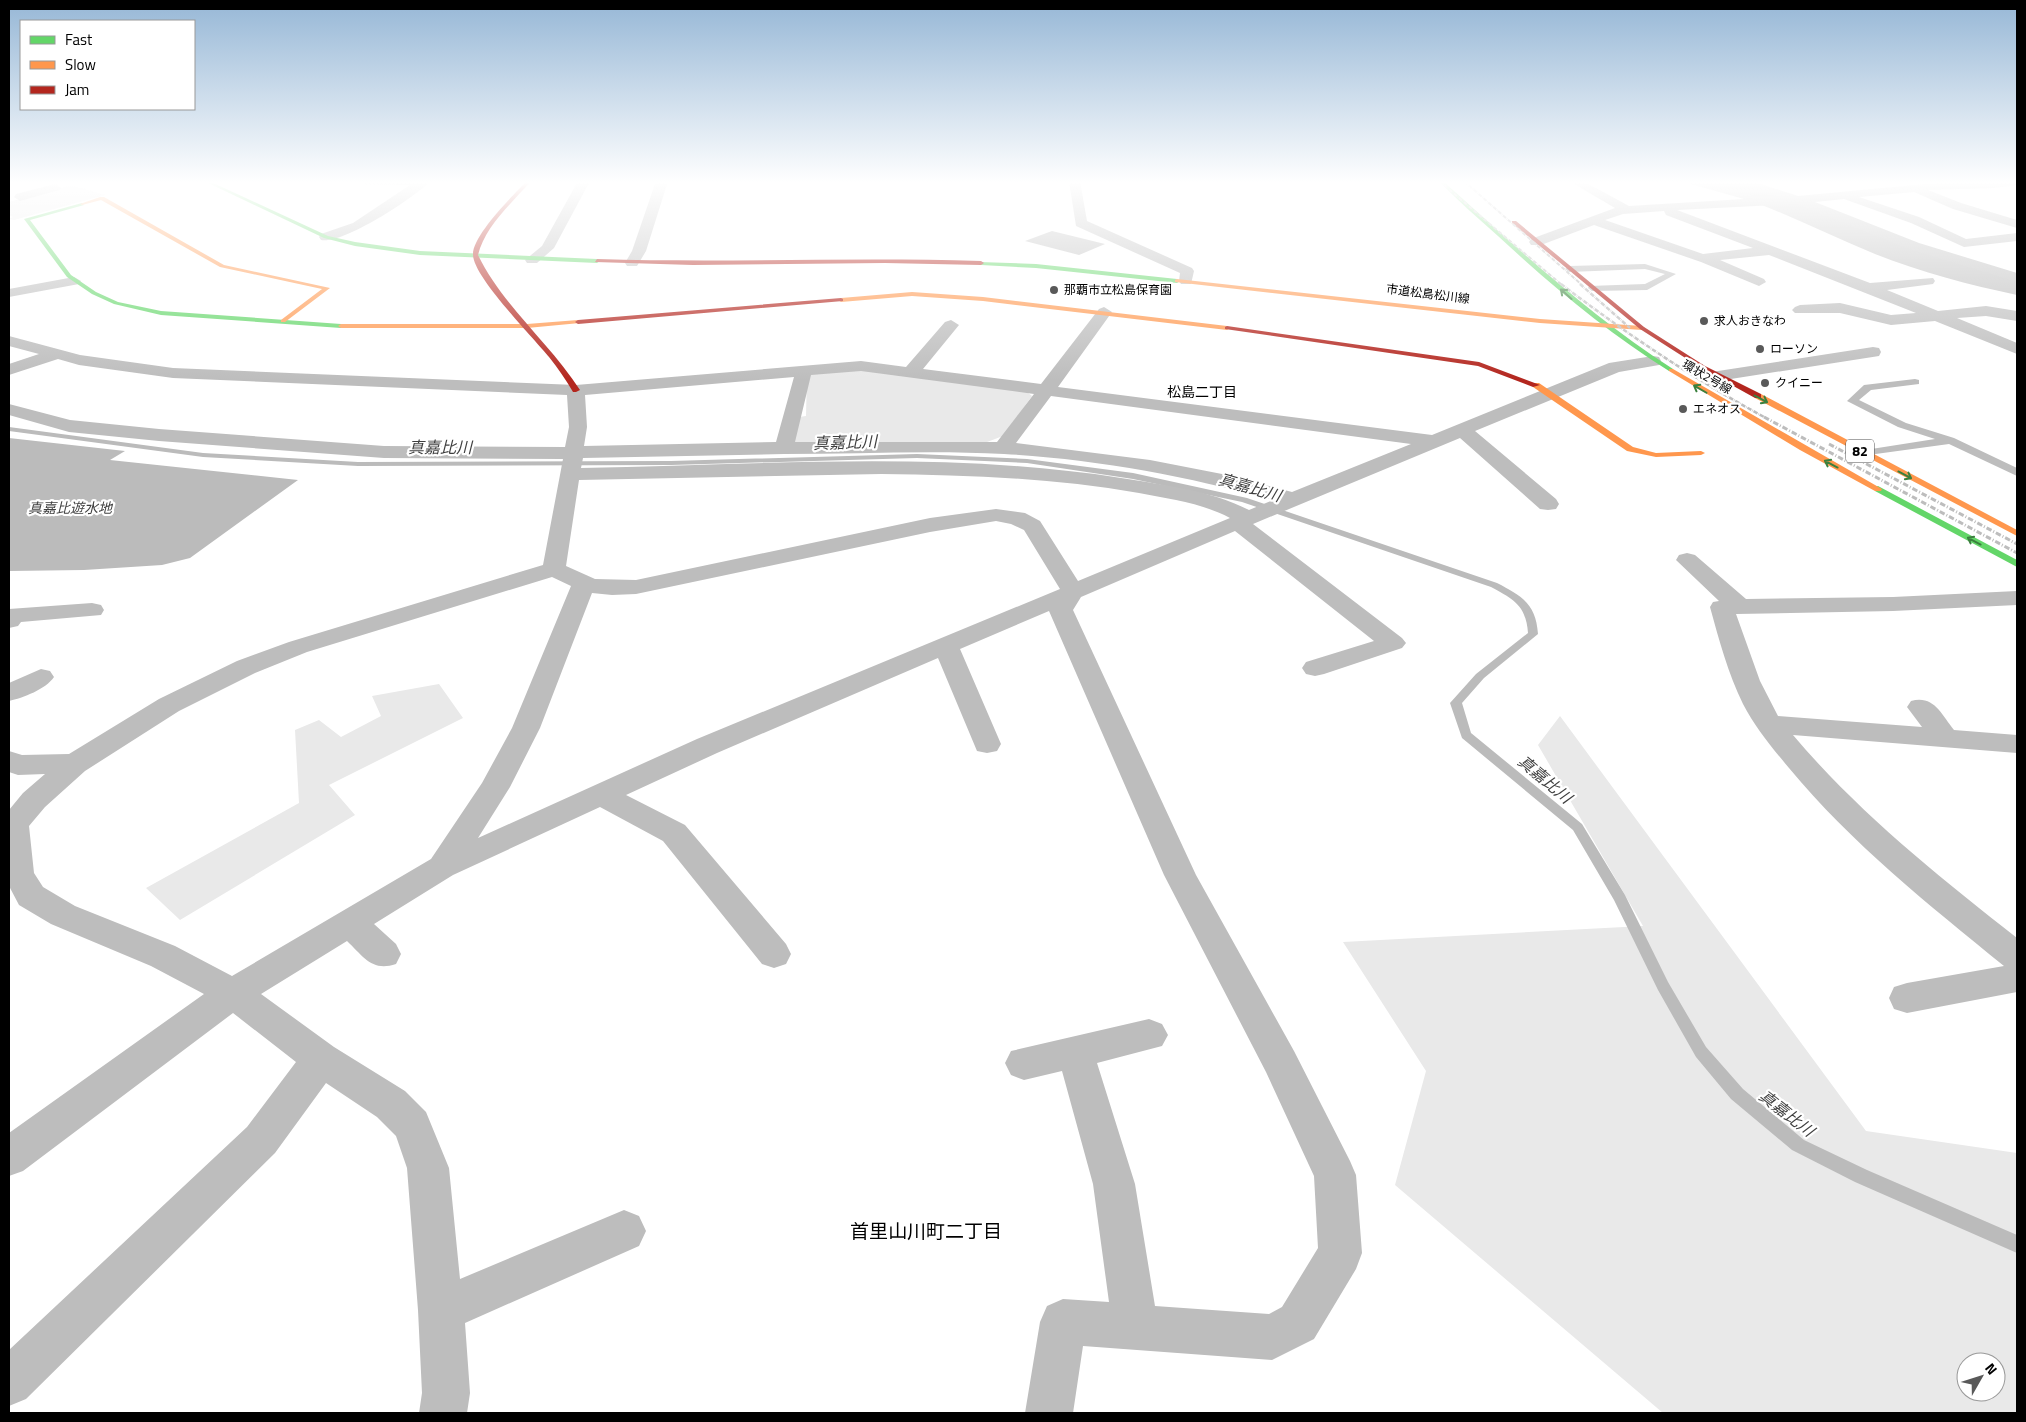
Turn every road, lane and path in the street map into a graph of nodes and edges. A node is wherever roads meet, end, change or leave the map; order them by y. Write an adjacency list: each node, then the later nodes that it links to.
1 (48, 247): 20 (street)
2 (187, 247): 31 (street)
3 (378, 247): 14 (street, 市道松島松川線)
4 (476, 247): 14 (street)
5 (547, 247): 16 (street)
6 (641, 247): 17 (street)
7 (1135, 247): 21 (street)
8 (1515, 247): 34 (street, 環状2号線 / 82, one-way to 8)
9 (1543, 247): 18 (street, 環状2号線 / 82)
10 (1672, 247): 15 (street)
11 (1763, 247): 13 (street)
12 (1918, 247): 19 (street)
13 (1773, 251): 15 (street); 24 (street)
14 (476, 257): 16 (street, 市道松島松川線); 33 (street)
15 (1702, 258): 23 (street)
16 (532, 260): 17 (street, 市道松島松川線)
17 (632, 264): 21 (street, 市道松島松川線)
18 (1569, 269): 25 (street, 環状2号線 / 82); 25 (lane)
19 (2017, 278)
20 (74, 281): 26 (street); 31 (street)
21 (1186, 281): 34 (street, 市道松島松川線)
22 (1928, 281): 24 (street)
23 (1760, 282)
24 (1867, 287): 29 (street)
25 (1592, 288): 35 (street, 環状2号線 / 82)
26 (9, 293)
27 (1800, 310): 29 (street)
28 (1104, 312): 33 (street); 47 (street); 48 (street)
29 (1936, 315): 30 (street); 37 (street)
30 (2017, 316)
31 (283, 321): 33 (street)
32 (951, 325): 43 (street)
33 (527, 326): 46 (street)
34 (1602, 326): 35 (street, 市道松島松川線); 40 (street, 環状2号線 / 82)
35 (1642, 328): 44 (street, 環状2号線 / 82)
36 (9, 341): 39 (street)
37 (2017, 349)
38 (1873, 352): 44 (street)
39 (54, 355): 41 (street); 46 (street)
40 (1654, 361): 48 (street); 64 (street, 環状2号線 / 82, one-way to 40)
41 (9, 370)
42 (804, 370): 43 (street); 46 (street); 53 (street)
43 (911, 372): 47 (street)
44 (1718, 376): 56 (street, 環状2号線 / 82, one-way to 56)
45 (1915, 382): 51 (lane)
46 (576, 390): 57 (street)
47 (1046, 390): 52 (street); 54 (street)
48 (1549, 394): 50 (street); 55 (street)
49 (9, 409): 57 (street)
50 (1462, 430): 52 (street); 60 (street)
51 (1950, 440): 56 (lane); 58 (lane)
52 (1433, 441): 59 (street)
53 (784, 448): 54 (street); 57 (street)
54 (1003, 448): 59 (street)
55 (1701, 453)
56 (1865, 454): 62 (street, 環状2号線 / 82, one-way to 62)
57 (572, 464): 61 (street); 65 (street)
58 (2017, 472)
59 (1287, 502): 61 (street)
60 (1548, 504)
61 (1246, 518): 67 (street); 73 (street)
62 (2017, 534)
63 (1687, 560): 69 (street)
64 (2017, 564)
65 (554, 569): 66 (street); 81 (street)
66 (583, 584): 67 (street); 84 (street)
67 (1073, 591): 72 (street); 99 (street)
68 (2017, 598): 69 (street)
69 (1740, 607): 77 (street)
70 (92, 610): 71 (street)
71 (9, 621)
72 (945, 645): 79 (street); 83 (street)
73 (1315, 668)
74 (40, 677): 75 (street)
75 (9, 693)
76 (1921, 708): 78 (street)
77 (1769, 724): 78 (street); 88 (street)
78 (1945, 738): 80 (street)
79 (987, 744)
80 (2017, 744)
81 (75, 764): 82 (street); 90 (street)
82 (12, 766)
83 (601, 795): 84 (street); 87 (street)
84 (442, 867): 85 (street)
85 (349, 922): 86 (street); 90 (street)
86 (384, 954)
87 (774, 954)
88 (2017, 957)
89 (2017, 978): 91 (street)
90 (233, 993): 94 (street); 96 (street)
91 (1907, 998)
92 (1149, 1035): 93 (street)
93 (1075, 1051): 95 (street); 99 (street)
94 (321, 1059): 98 (street); 100 (street)
95 (1024, 1063)
96 (9, 1157)
97 (624, 1231): 98 (street)
98 (441, 1310): 101 (street)
99 (1136, 1328): 102 (street)
100 (9, 1382)
101 (443, 1413)
102 (1049, 1413)

